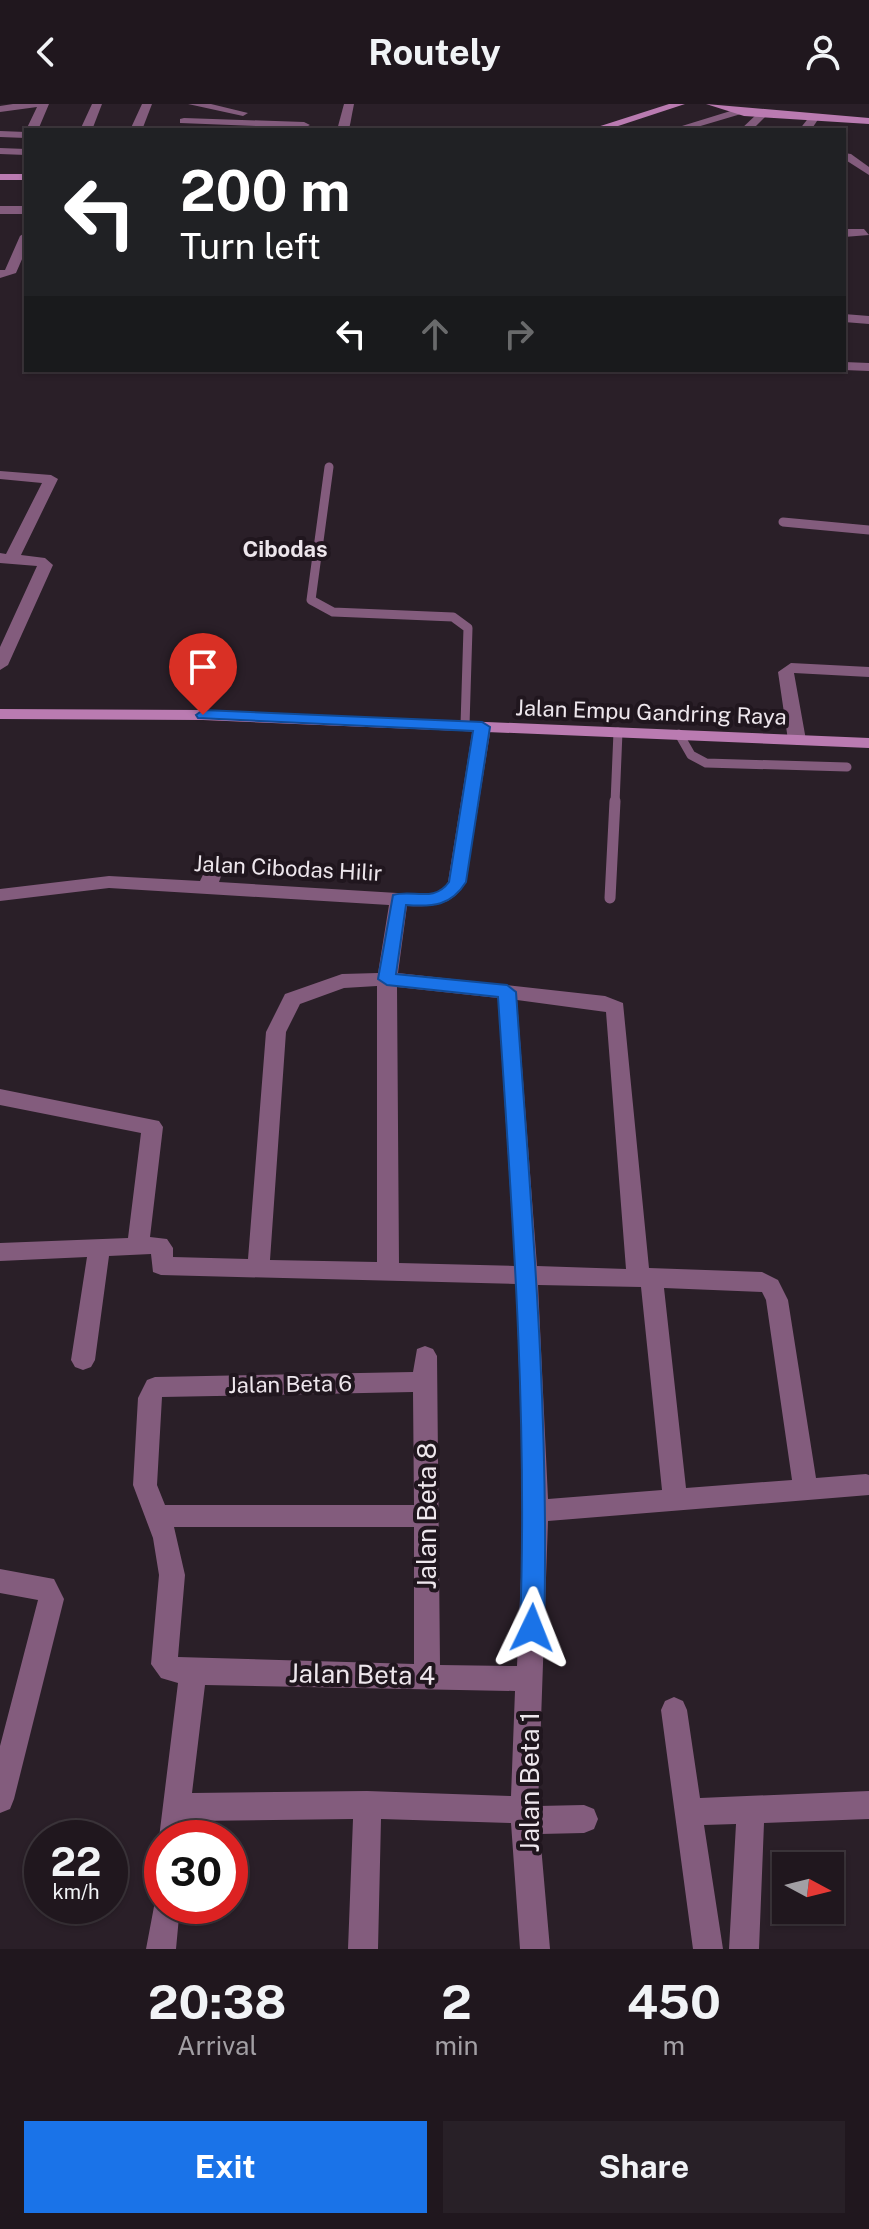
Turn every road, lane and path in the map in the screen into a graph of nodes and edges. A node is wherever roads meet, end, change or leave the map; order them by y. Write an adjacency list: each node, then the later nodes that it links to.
1 (37, 104): 9 (street)
2 (44, 104): 15 (street)
3 (97, 104): 18 (street)
4 (147, 104): 19 (street)
5 (192, 104): 16 (street); 17 (street)
6 (349, 104): 20 (street)
7 (680, 104): 21 (street)
8 (711, 104): 10 (street)
9 (0, 109)
10 (737, 112): 11 (street); 22 (street)
11 (762, 115): 13 (street); 23 (street)
12 (0, 118): 15 (street)
13 (814, 118): 14 (street); 24 (street)
14 (869, 121)
15 (34, 125)
16 (183, 126): 17 (street)
17 (301, 126)
18 (87, 128)
19 (137, 128)
20 (343, 128)
21 (601, 128)
22 (682, 128)
23 (748, 128)
24 (806, 128)
25 (0, 134): 26 (street)
26 (24, 145): 27 (street)
27 (0, 151)
28 (847, 156): 29 (street)
29 (869, 172)
30 (0, 177): 31 (street)
31 (24, 177)
32 (0, 210): 33 (street)
33 (24, 210)
34 (846, 233): 35 (street)
35 (864, 233)
36 (24, 239): 37 (street)
37 (4, 274)
38 (846, 318): 39 (street)
39 (869, 320)
40 (846, 366): 41 (street)
41 (869, 367)
42 (329, 467): 50 (lane)
43 (0, 475): 46 (street)
44 (783, 522): 45 (lane)
45 (869, 530)
46 (6, 558): 47 (street)
47 (0, 665)
48 (869, 672): 53 (street)
49 (0, 714): 50 (street, Jalan Empu Gandring Raya)
50 (474, 726): 51 (street, Jalan Empu Gandring Raya); 60 (street, Jalan Cibodas Hilir)
51 (618, 732): 52 (street, Jalan Empu Gandring Raya); 59 (lane)
52 (679, 734): 53 (street, Jalan Empu Gandring Raya); 55 (lane)
53 (797, 740): 54 (street, Jalan Empu Gandring Raya)
54 (869, 743)
55 (847, 767)
56 (217, 862): 57 (street)
57 (207, 888): 58 (street, Jalan Cibodas Hilir); 60 (street, Jalan Cibodas Hilir)
58 (0, 895)
59 (610, 898)
60 (399, 899): 61 (street)
61 (387, 979): 62 (street); 67 (street); 68 (street)
62 (507, 992): 69 (street, Jalan Beta 1); 70 (street)
63 (0, 1097): 64 (street)
64 (138, 1245): 65 (street); 67 (street)
65 (99, 1249): 66 (street); 72 (street)
66 (0, 1252)
67 (258, 1268): 68 (street)
68 (388, 1270): 69 (street)
69 (525, 1274): 70 (street); 77 (street, Jalan Beta 1)
70 (644, 1276): 75 (street); 76 (street)
71 (425, 1356): 73 (street, Jalan Beta 8)
72 (83, 1360)
73 (425, 1382): 78 (street, Jalan Beta 6); 79 (street, Jalan Beta 8)
74 (866, 1485): 75 (street)
75 (806, 1490): 76 (street)
76 (675, 1500): 77 (street)
77 (536, 1511): 83 (street, Jalan Beta 1)
78 (156, 1516): 79 (street); 82 (street)
79 (426, 1516): 81 (street, Jalan Beta 8)
80 (0, 1581): 85 (street)
81 (427, 1675): 82 (street, Jalan Beta 4); 83 (street, Jalan Beta 4)
82 (190, 1692): 88 (street)
83 (530, 1693): 91 (street, Jalan Beta 1)
84 (674, 1710): 90 (street)
85 (0, 1799)
86 (367, 1805): 88 (street); 91 (street); 96 (street)
87 (869, 1805): 89 (street)
88 (176, 1807): 93 (street)
89 (751, 1810): 90 (street); 99 (street)
90 (687, 1812): 98 (street)
91 (524, 1815): 92 (street); 97 (street, Jalan Beta 1)
92 (584, 1819)
93 (175, 1820)
94 (164, 1924): 95 (street)
95 (161, 1949)
96 (363, 1949)
97 (535, 1949)
98 (708, 1949)
99 (744, 1949)

